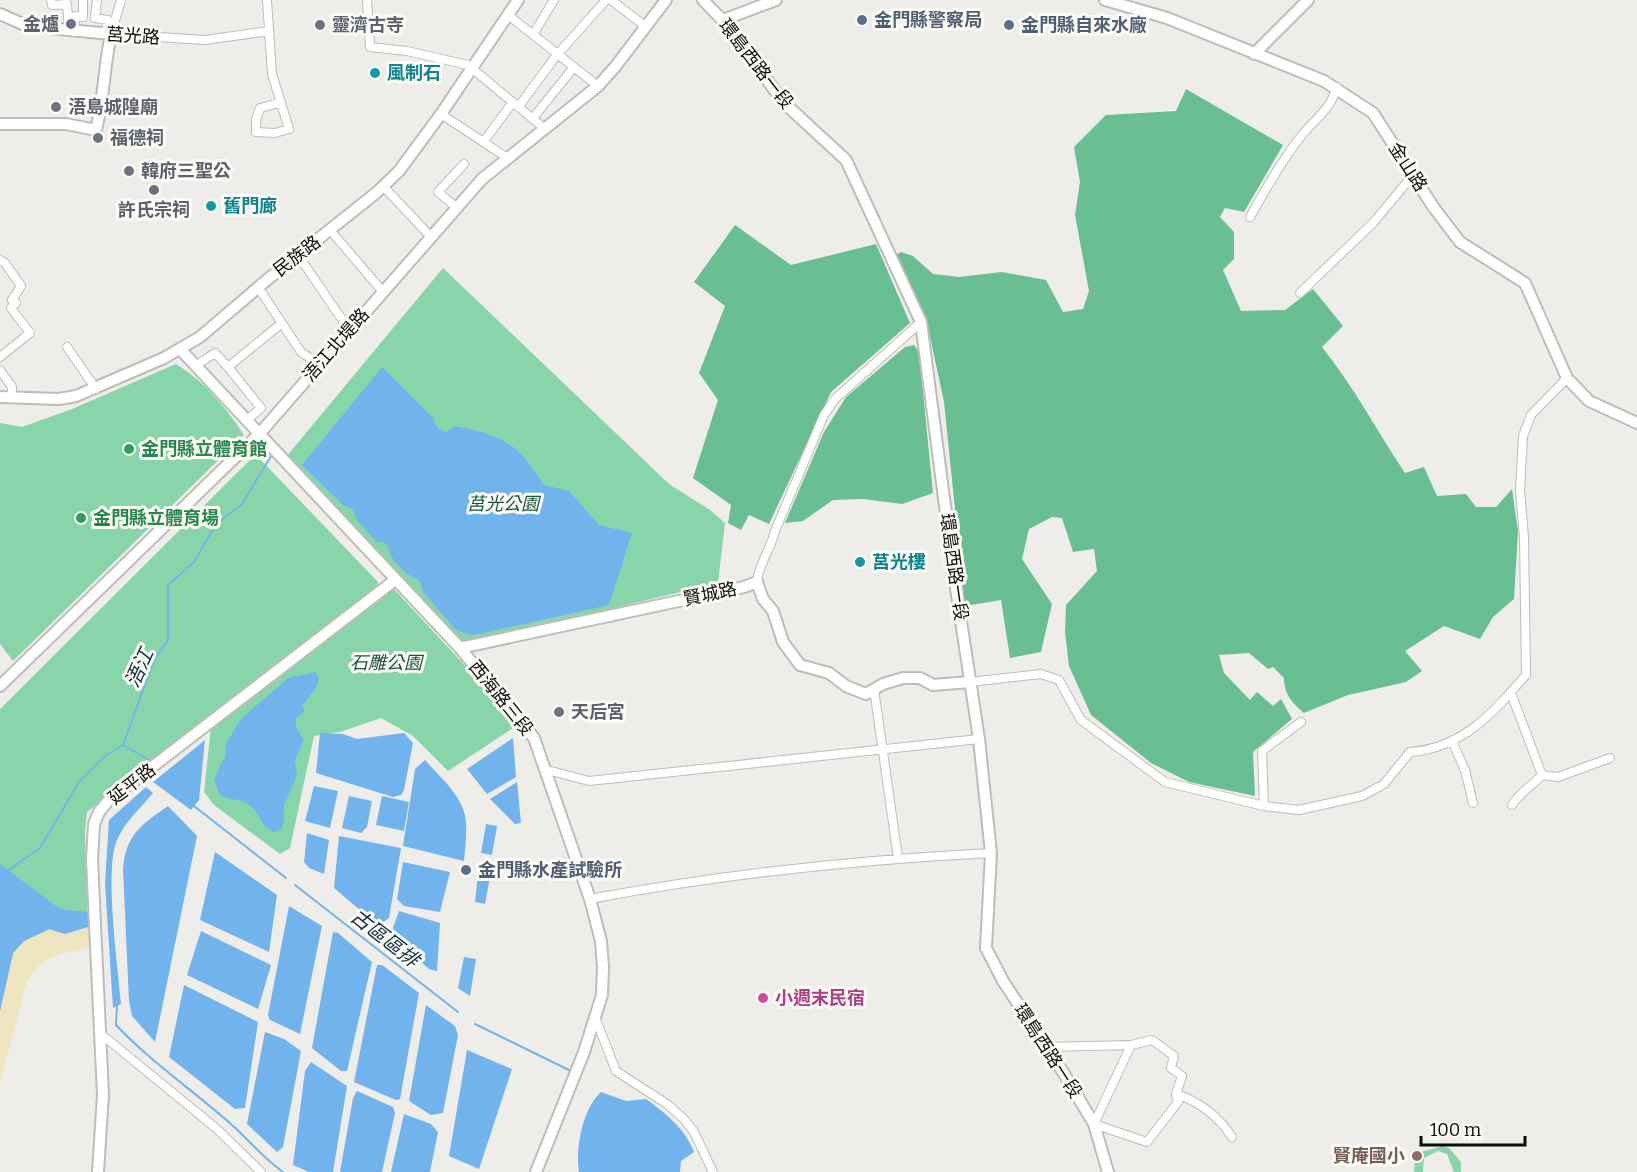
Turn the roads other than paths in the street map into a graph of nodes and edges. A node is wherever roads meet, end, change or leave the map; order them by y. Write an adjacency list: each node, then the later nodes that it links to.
1 (51, 0): 21 (street)
2 (83, 0): 21 (street)
3 (97, 0): 23 (street)
4 (121, 0): 23 (street)
5 (267, 0): 20 (street)
6 (518, 0): 17 (street, 民族路)
7 (554, 0): 22 (street)
8 (606, 0): 25 (street)
9 (611, 0): 19 (street)
10 (666, 0): 19 (street, 浯江北堤路)
11 (776, 0): 18 (street)
12 (1105, 0): 24 (street, 金山路)
13 (1308, 0): 24 (street)
14 (704, 1): 18 (street, 環島西路一段)
15 (368, 3): 26 (street)
16 (0, 14): 21 (street, 莒光路)
17 (508, 15): 22 (street); 26 (street, 民族路)
18 (723, 20): 50 (street, 環島西路一段)
19 (645, 26): 28 (street, 浯江北堤路)
20 (269, 31): 23 (street, 莒光路); 30 (street)
21 (71, 32): 23 (street, 莒光路)
22 (534, 33): 25 (street)
23 (109, 34): 34 (street)
24 (1254, 54): 29 (street, 金山路)
25 (556, 56): 27 (street); 31 (street)
26 (471, 66): 31 (street); 32 (street, 民族路)
27 (574, 67): 28 (street); 33 (street)
28 (597, 86): 35 (street, 浯江北堤路)
29 (1337, 87): 39 (street, 金山路); 42 (street)
30 (279, 104): 30 (street)
31 (516, 104): 33 (street); 36 (street)
32 (441, 114): 36 (street); 40 (street, 民族路)
33 (532, 118): 35 (street)
34 (0, 124)
35 (545, 129): 37 (street, 浯江北堤路)
36 (484, 141): 37 (street)
37 (509, 159): 41 (street, 浯江北堤路)
38 (465, 164): 41 (street)
39 (1413, 175): 49 (street); 60 (street, 金山路)
40 (383, 186): 43 (street, 民族路); 44 (street)
41 (457, 208): 44 (street, 浯江北堤路)
42 (1250, 217)
43 (330, 230): 45 (street, 民族路); 48 (street)
44 (431, 237): 48 (street, 浯江北堤路)
45 (298, 255): 47 (street, 民族路); 52 (street)
46 (0, 260): 55 (street)
47 (258, 287): 51 (street); 54 (street, 民族路)
48 (383, 292): 52 (street, 浯江北堤路)
49 (1300, 293)
50 (921, 322): 68 (street); 70 (street, 環島西路一段)
51 (282, 323): 56 (street); 58 (street)
52 (352, 327): 56 (street, 浯江北堤路)
53 (67, 347): 61 (street)
54 (181, 350): 57 (street, 西海路三段); 61 (street, 民族路)
55 (0, 357)
56 (319, 364): 66 (street, 浯江北堤路)
57 (195, 366): 58 (street); 64 (street, 西海路三段)
58 (228, 367): 64 (street)
59 (0, 370): 63 (street)
60 (1567, 378): 65 (street, 金山路); 73 (street)
61 (96, 389): 63 (street, 民族路)
62 (0, 397): 63 (street, 民族路)
63 (12, 397)
64 (247, 420): 66 (street, 西海路三段)
65 (1637, 423)
66 (260, 433): 67 (street, 西海路三段); 71 (street, 浯江北堤路)
67 (395, 580): 69 (street, 西海路三段); 88 (street, 延平路)
68 (757, 582): 69 (street, 賢城路); 72 (street, 賢城路)
69 (460, 648): 79 (street, 西海路三段)
70 (970, 682): 72 (street, 賢城路); 75 (street, 環島西路一段); 83 (street)
71 (0, 686)
72 (874, 689): 77 (street)
73 (1510, 693): 76 (street); 80 (street)
74 (1300, 722): 83 (street)
75 (979, 739): 77 (street); 84 (street, 環島西路一段)
76 (1452, 741): 81 (street); 83 (street)
77 (884, 750): 79 (street); 85 (street)
78 (1610, 758): 80 (street)
79 (547, 770): 86 (street, 西海路三段)
80 (1542, 775): 82 (street)
81 (1473, 803)
82 (1512, 805)
83 (1264, 806)
84 (991, 853): 85 (street); 90 (street, 環島西路一段)
85 (898, 858): 86 (street)
86 (590, 899): 87 (street, 西海路三段)
87 (595, 1017): 96 (street, 西海路三段); 97 (street)
88 (101, 1034): 94 (street, 延平路); 95 (street)
89 (1131, 1045): 90 (street); 91 (street); 92 (street)
90 (1046, 1047): 92 (street, 環島西路一段)
91 (1176, 1094): 92 (street); 93 (street)
92 (1094, 1124): 98 (street, 環島西路一段)
93 (1232, 1137)
94 (99, 1172)
95 (261, 1172)
96 (536, 1172)
97 (713, 1172)
98 (1108, 1172)

